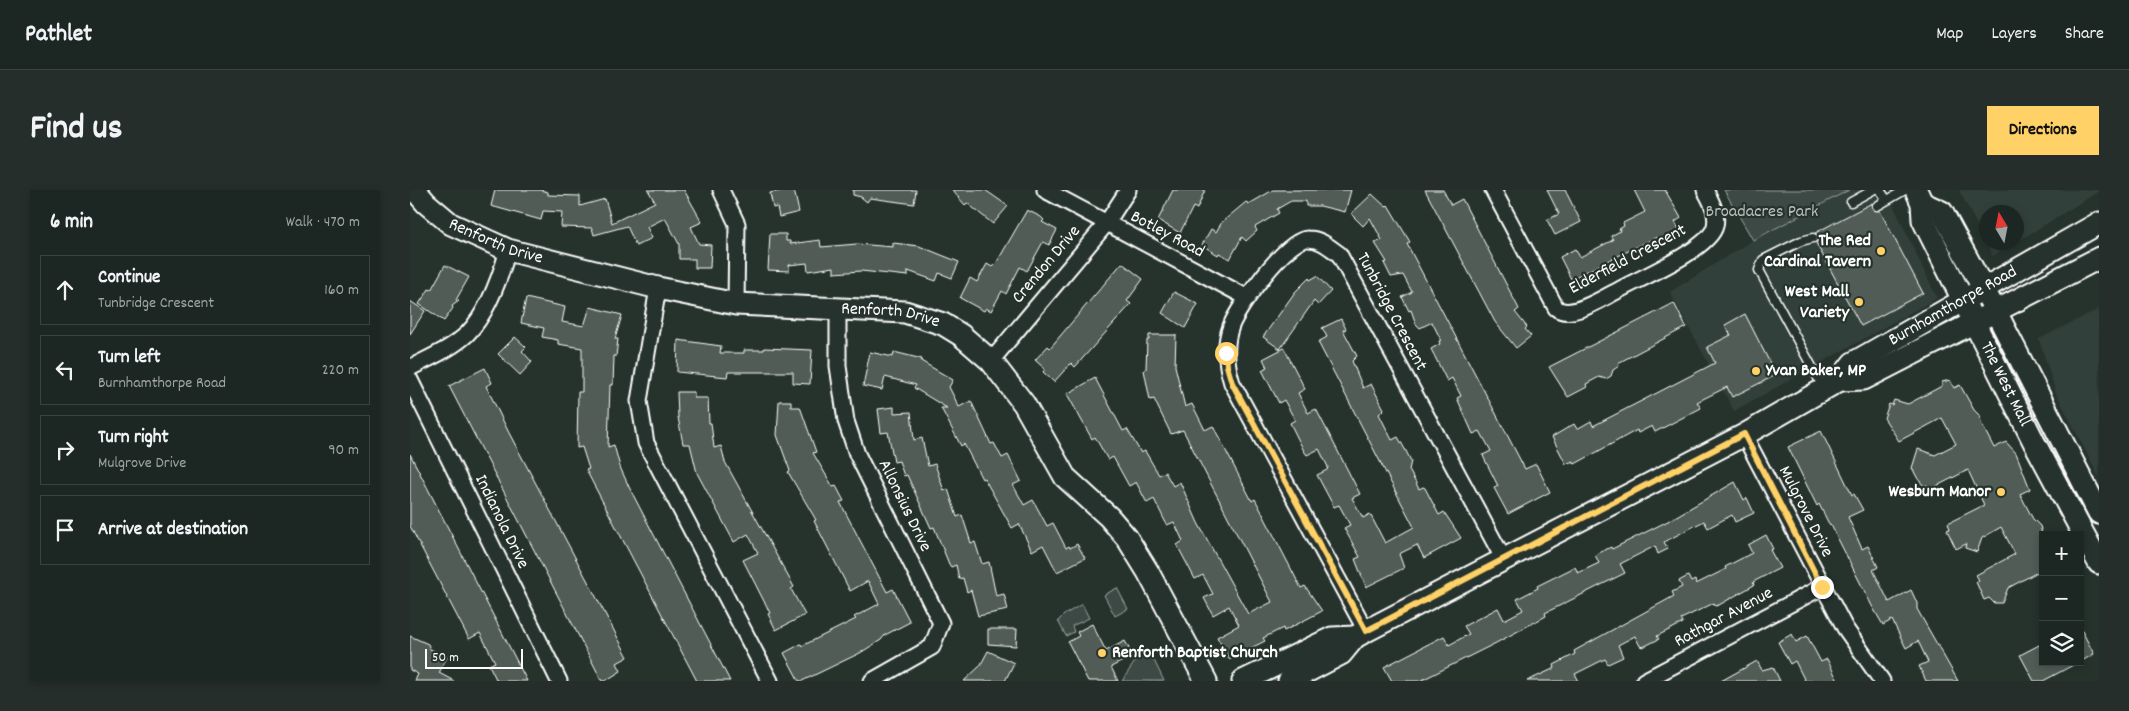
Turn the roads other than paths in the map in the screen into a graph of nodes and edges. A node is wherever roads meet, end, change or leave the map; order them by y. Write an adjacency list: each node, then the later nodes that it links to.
1 (415, 190): 17 (main road, Renforth Drive)
2 (721, 190): 23 (street)
3 (1045, 190): 15 (street, Botley Road)
4 (1128, 190): 15 (street, Crendon Drive)
5 (1493, 190): 6 (street, Elderfield Crescent)
6 (1705, 190)
7 (1873, 190): 12 (lane)
8 (1880, 190): 11 (lane)
9 (1905, 190): 11 (lane)
10 (1919, 196): 20 (main road, The West Mall); 22 (main road, The West Mall)
11 (1887, 200): 13 (lane)
12 (1851, 202)
13 (1877, 206)
14 (2099, 223): 20 (main road, Burnhamthorpe Road)
15 (1106, 224): 21 (street, Botley Road); 27 (street, Crendon Drive)
16 (1813, 238): 30 (lane)
17 (508, 250): 19 (main road, Renforth Drive); 28 (street)
18 (2099, 258): 25 (main road, Burnhamthorpe Road)
19 (658, 288): 23 (main road, Renforth Drive); 39 (street)
20 (1983, 288): 22 (main road, Burnhamthorpe Road); 25 (main road, The West Mall)
21 (1246, 297): 34 (street, Tunbridge Crescent); 36 (street, Tunbridge Crescent)
22 (1963, 299): 26 (main road, The West Mall); 30 (main road, Burnhamthorpe Road)
23 (736, 304): 24 (main road, Renforth Drive)
24 (838, 308): 27 (main road, Renforth Drive); 40 (street, Allonsius Drive)
25 (1996, 312): 26 (main road, Burnhamthorpe Road); 32 (main road, The West Mall)
26 (1975, 322): 30 (main road, Burnhamthorpe Road); 33 (main road, The West Mall)
27 (991, 361): 41 (main road, Renforth Drive)
28 (410, 368)
29 (410, 380): 38 (street, Indianola Drive)
30 (1832, 384): 31 (main road, Burnhamthorpe Road)
31 (1744, 434): 34 (main road, Burnhamthorpe Road); 35 (street, Mulgrove Drive)
32 (2099, 513)
33 (2096, 550)
34 (1503, 558): 36 (main road, Burnhamthorpe Road)
35 (1822, 587): 43 (street, Rathgar Avenue); 44 (street, Mulgrove Drive)
36 (1361, 634): 37 (main road, Burnhamthorpe Road)
37 (1297, 668): 42 (main road, Burnhamthorpe Road)
38 (559, 681)
39 (770, 681)
40 (872, 681)
41 (1206, 681)
42 (1243, 681)
43 (1644, 681)
44 (1882, 681)

